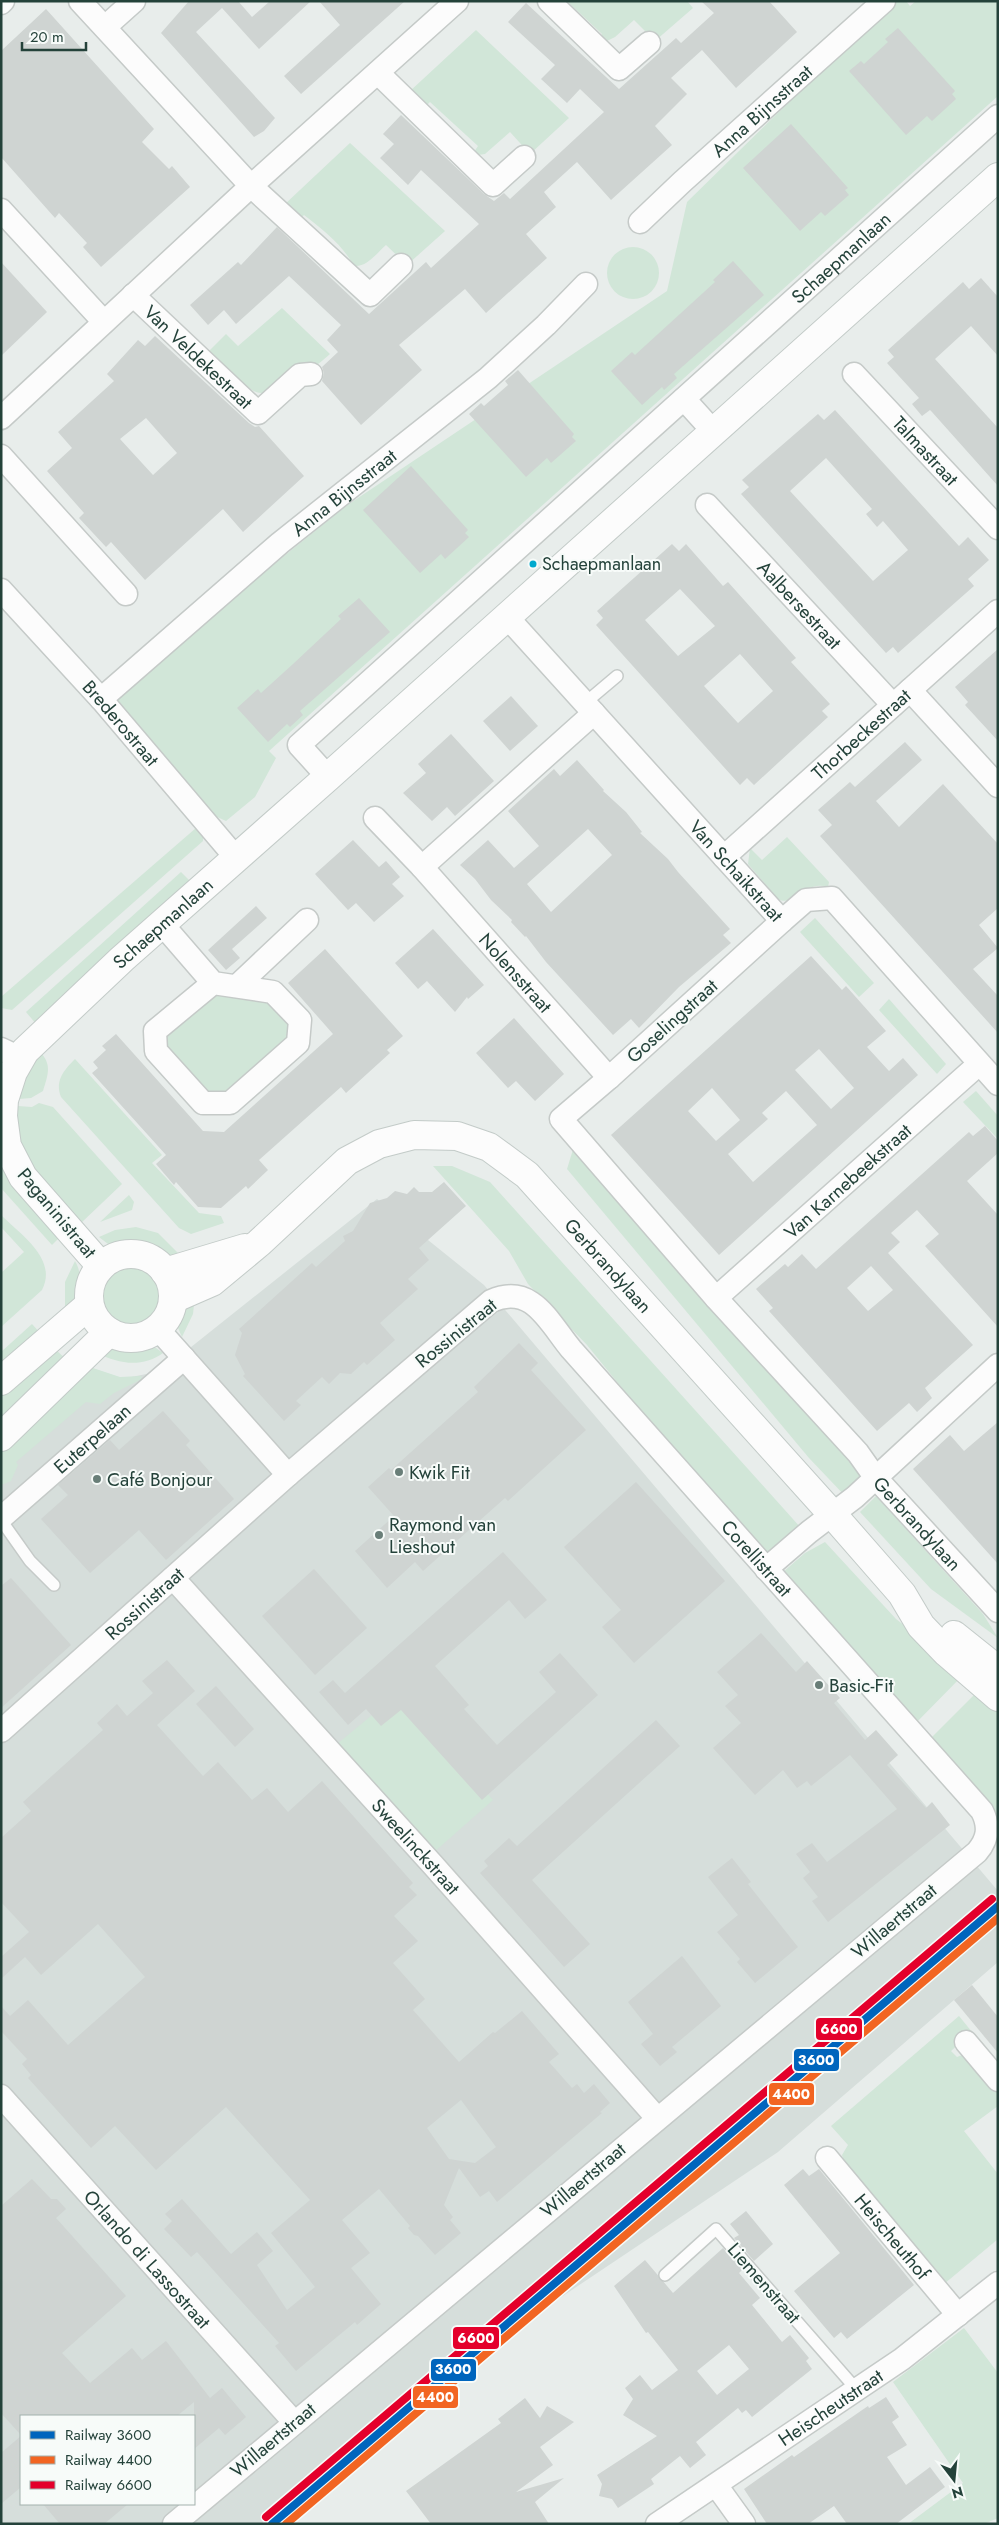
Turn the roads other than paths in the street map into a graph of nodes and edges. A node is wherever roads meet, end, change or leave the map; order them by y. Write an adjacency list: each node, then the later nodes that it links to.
1 (80, 1): 6 (street)
2 (134, 1): 6 (street)
3 (458, 1): 8 (street, Van Veldekestraat)
4 (549, 1): 7 (street)
5 (884, 1): 14 (street, Anna Bijnsstraat)
6 (105, 27): 12 (street)
7 (649, 43)
8 (378, 73): 10 (street); 12 (street, Van Veldekestraat)
9 (998, 116): 21 (street, Schaepmanlaan)
10 (524, 157)
11 (998, 176): 23 (street, Schaepmanlaan)
12 (251, 186): 15 (street); 17 (street, Van Veldekestraat)
13 (2, 213): 18 (street)
14 (640, 222)
15 (401, 265)
16 (586, 284): 33 (street, Anna Bijnsstraat)
17 (133, 295): 18 (street, Van Veldekestraat); 19 (street, Van Veldekestraat)
18 (104, 322): 22 (street, Van Veldekestraat)
19 (311, 374)
20 (854, 374): 26 (street, Talmastraat)
21 (684, 399): 23 (street); 36 (street, Schaepmanlaan)
22 (1, 418)
23 (714, 431): 30 (street, Schaepmanlaan)
24 (1, 456): 28 (street)
25 (707, 505): 34 (street, Aalbersestraat)
26 (998, 528)
27 (1, 590): 33 (street, Brederostraat)
28 (126, 594)
29 (998, 611): 32 (street, Thorbeckestraat)
30 (507, 617): 35 (street, Van Schaikstraat); 36 (street, Schaepmanlaan)
31 (617, 676): 35 (lane)
32 (910, 690): 34 (street, Thorbeckestraat); 37 (street)
33 (101, 699): 40 (street, Brederostraat)
34 (894, 705): 39 (street, Thorbeckestraat)
35 (589, 708): 39 (street, Van Schaikstraat); 41 (street)
36 (328, 777): 40 (street, Schaepmanlaan)
37 (998, 786)
38 (374, 818): 41 (street, Nolensstraat)
39 (724, 857): 43 (street, Van Schaikstraat)
40 (237, 859): 44 (street, Schaepmanlaan)
41 (422, 867): 49 (street, Nolensstraat)
42 (307, 920): 46 (street)
43 (782, 921): 47 (street, Van Schaikstraat); 49 (street, Goselingstraat)
44 (162, 924): 45 (street); 48 (street, Schaepmanlaan)
45 (213, 983): 46 (street); 46 (street)
46 (238, 985)
47 (979, 1064): 50 (street, Van Schaikstraat); 56 (street, Van Karnebeekstraat)
48 (8, 1066): 53 (street, Paganinistraat)
49 (609, 1078): 51 (street, Goselingstraat)
50 (998, 1084)
51 (560, 1119): 56 (street, Gerbrandylaan)
52 (259, 1243): 54 (street, Gerbrandylaan); 57 (street, Gerbrandylaan); 67 (street, Gerbrandylaan)
53 (101, 1266): 54 (street); 58 (street)
54 (165, 1272): 57 (street)
55 (513, 1295): 65 (street, Rossinistraat); 69 (street, Corellistraat)
56 (716, 1298): 66 (street, Gerbrandylaan)
57 (173, 1299): 59 (street)
58 (89, 1305): 60 (street); 63 (street)
59 (158, 1329): 60 (street); 61 (street)
60 (109, 1332): 64 (street)
61 (184, 1358): 65 (street); 68 (street, Euterpelaan)
62 (998, 1365): 66 (street)
63 (1, 1381)
64 (1, 1437)
65 (288, 1475): 70 (street, Rossinistraat)
66 (875, 1477): 67 (street); 73 (street, Gerbrandylaan)
67 (834, 1515): 69 (street); 72 (street, Gerbrandylaan)
68 (1, 1519): 71 (lane)
69 (766, 1569): 77 (street, Corellistraat)
70 (173, 1578): 76 (street, Rossinistraat); 81 (street, Sweelinckstraat)
71 (54, 1585)
72 (902, 1594): 74 (street, Gerbrandylaan); 75 (street, Gerbrandylaan)
73 (998, 1611)
74 (998, 1670)
75 (998, 1697)
76 (1, 1731)
77 (988, 1833): 81 (street, Willaertstraat)
78 (966, 2042): 79 (street)
79 (998, 2080)
80 (1, 2096): 87 (street, Orlando di Lassostraat)
81 (657, 2118): 87 (street, Willaertstraat)
82 (827, 2158): 85 (street, Heischeuthof)
83 (665, 2275): 86 (lane, Liemenstraat)
84 (998, 2283): 85 (street, Heischeutstraat)
85 (958, 2315): 86 (street, Heischeutstraat)
86 (857, 2390): 88 (street, Heischeutstraat)
87 (294, 2422): 89 (street, Willaertstraat)
88 (716, 2485): 90 (street, Heischeutstraat); 91 (street)
89 (174, 2524)
90 (656, 2524)
91 (744, 2524)

